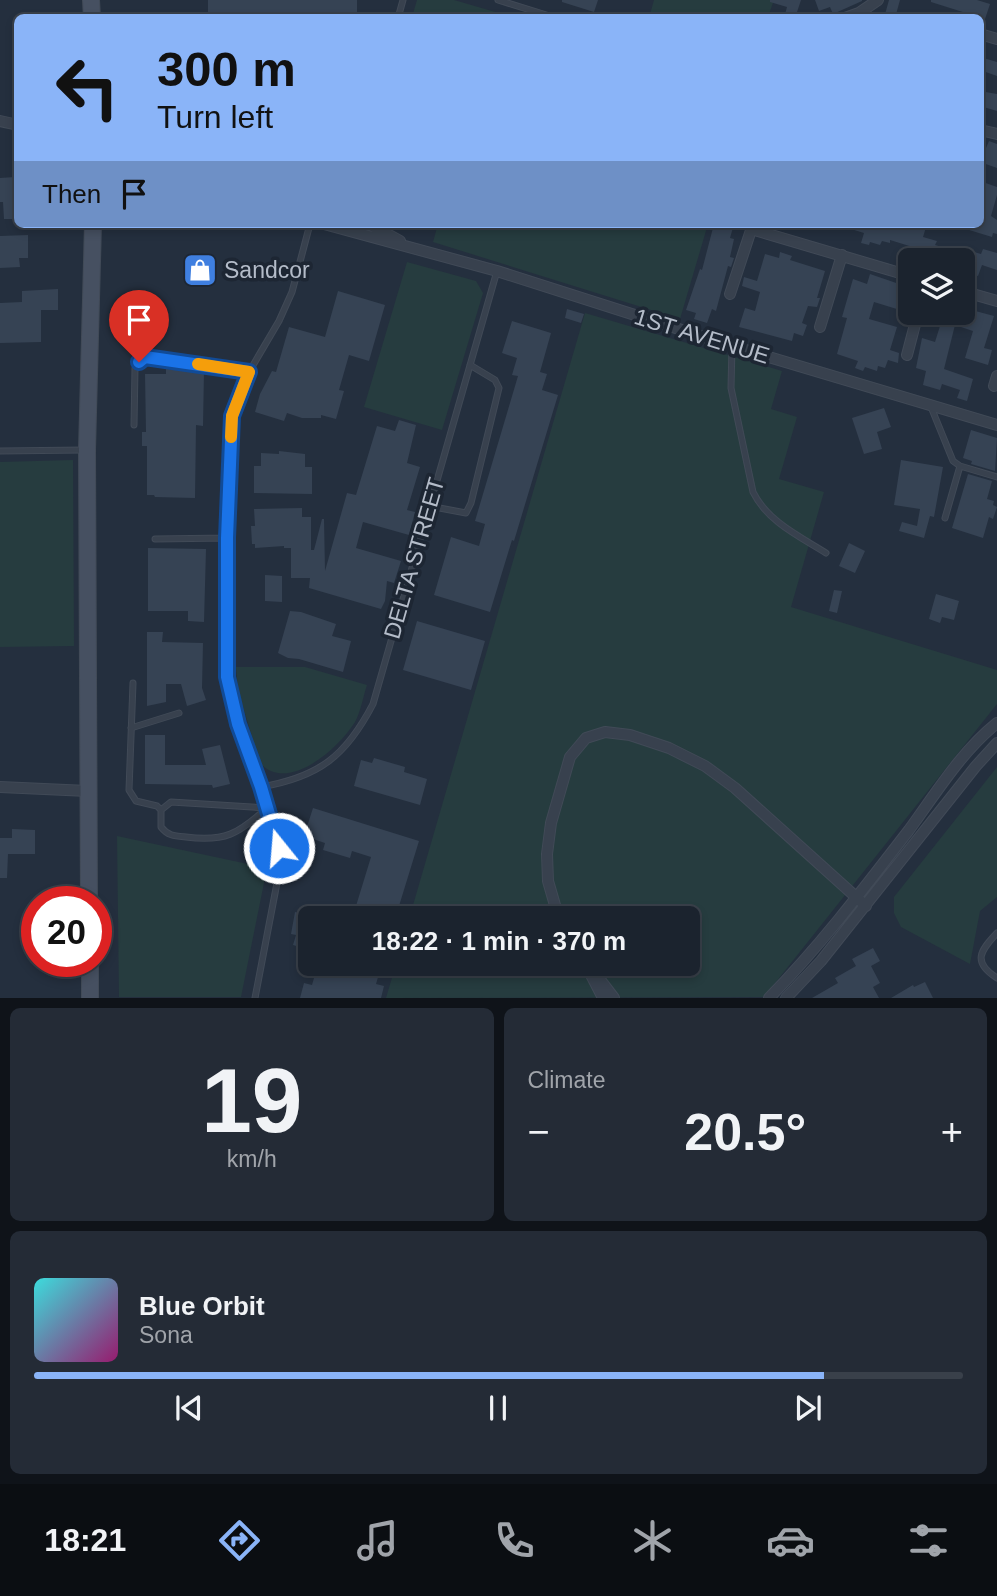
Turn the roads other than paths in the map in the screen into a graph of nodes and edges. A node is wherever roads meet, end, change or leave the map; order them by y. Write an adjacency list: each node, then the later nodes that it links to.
1 (498, 0): 3 (lane)
2 (878, 0): 4 (street)
3 (543, 14)
4 (856, 14)
5 (93, 228): 27 (main road)
6 (309, 228): 23 (lane)
7 (339, 228): 11 (street, 1ST AVENUE)
8 (376, 228): 11 (street, 1ST AVENUE)
9 (751, 228): 15 (street)
10 (758, 228): 12 (street)
11 (408, 246): 13 (street, 1ST AVENUE)
12 (842, 255): 14 (street); 19 (street)
13 (497, 271): 20 (street, 1ST AVENUE); 22 (lane, DELTA STREET)
14 (898, 272)
15 (730, 294)
16 (975, 295): 17 (street)
17 (997, 301)
18 (915, 325): 21 (street)
19 (821, 327)
20 (732, 346): 24 (street, 1ST AVENUE); 35 (lane)
21 (907, 355)
22 (470, 365): 31 (lane, DELTA STREET); 31 (lane)
23 (249, 372): 25 (lane); 33 (lane)
24 (930, 405): 26 (street, 1ST AVENUE); 29 (lane)
25 (134, 425)
26 (997, 425)
27 (88, 450): 28 (lane); 43 (main road)
28 (0, 452)
29 (960, 466): 30 (lane); 32 (lane)
30 (997, 477)
31 (429, 506): 42 (lane, DELTA STREET)
32 (945, 518)
33 (227, 538): 34 (lane); 42 (lane)
34 (155, 539)
35 (826, 553)
36 (133, 683): 39 (lane)
37 (179, 713): 39 (lane)
38 (997, 723): 47 (street)
39 (131, 728): 45 (lane)
40 (997, 743): 49 (street)
41 (0, 787): 43 (street)
42 (261, 787): 44 (lane)
43 (88, 791): 46 (main road)
44 (267, 808): 45 (lane); 45 (lane); 56 (lane)
45 (161, 810)
46 (89, 886)
47 (855, 897): 48 (street); 49 (street); 59 (street)
48 (555, 906)
49 (866, 906): 60 (street)
50 (997, 933): 54 (lane)
51 (590, 976): 57 (street)
52 (597, 976): 58 (street)
53 (90, 977): 55 (main road)
54 (997, 978)
55 (90, 998)
56 (255, 998)
57 (603, 998)
58 (614, 998)
59 (769, 998)
60 (786, 998)

